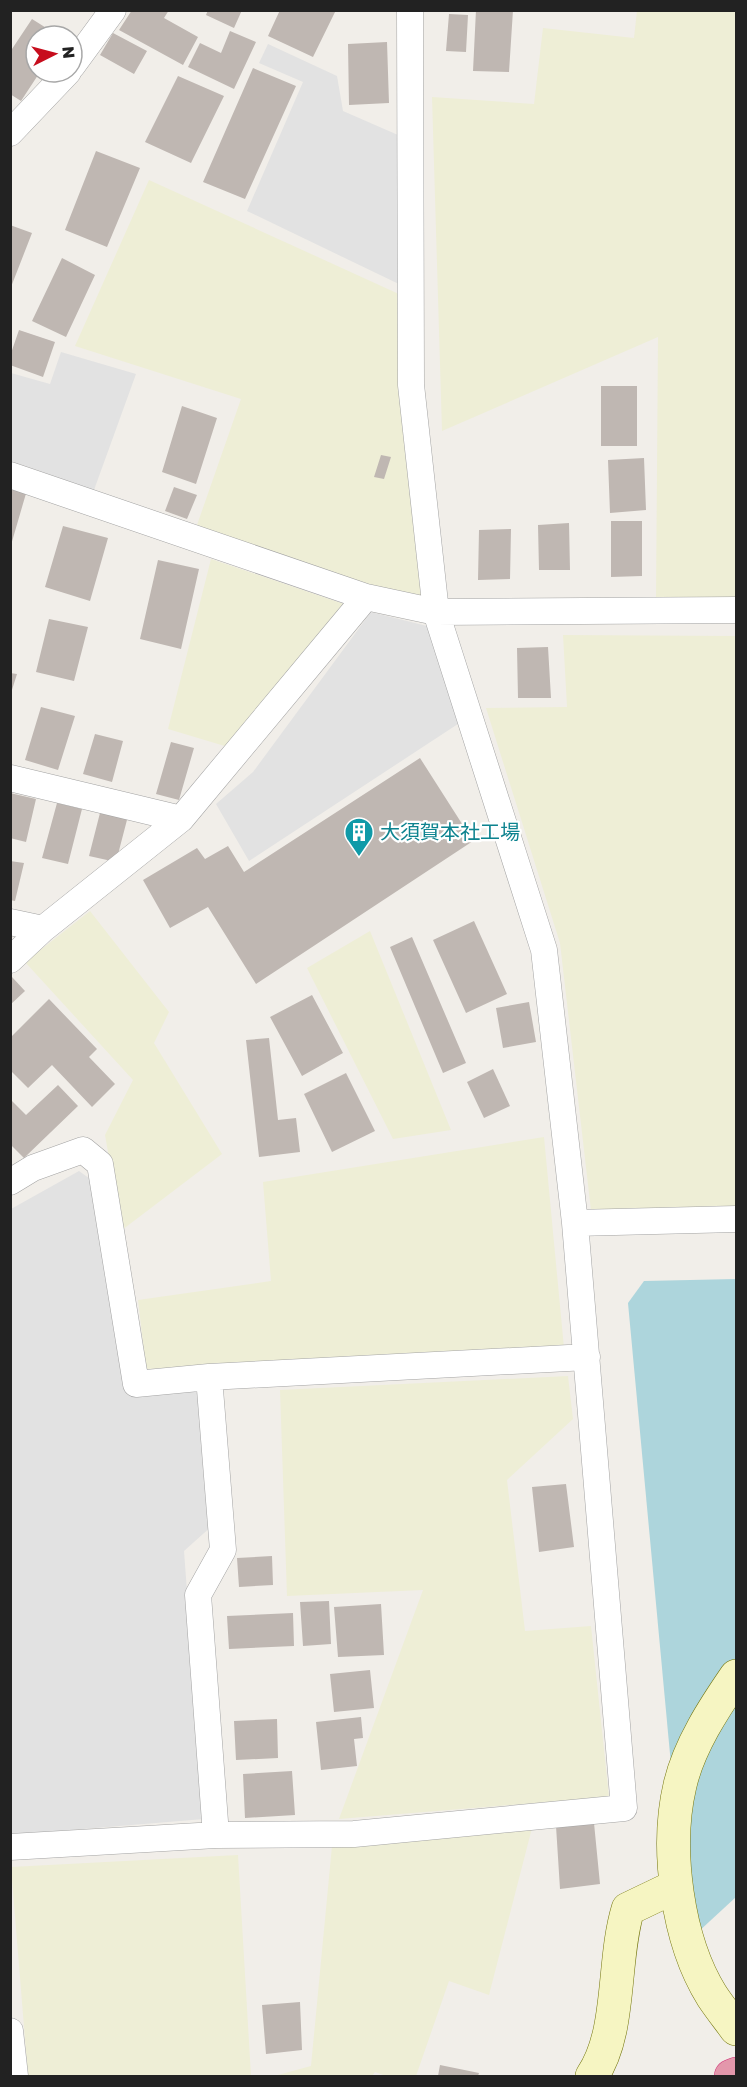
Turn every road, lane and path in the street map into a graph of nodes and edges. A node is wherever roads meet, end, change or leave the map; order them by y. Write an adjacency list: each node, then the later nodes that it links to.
1 (113, 10): 3 (street)
2 (410, 10): 9 (street)
3 (84, 50)
4 (57, 84): 5 (street)
5 (10, 133)
6 (10, 475): 7 (street)
7 (366, 597): 9 (street); 11 (street)
8 (736, 610): 9 (street)
9 (436, 612): 17 (street)
10 (10, 778): 11 (street)
11 (181, 819): 13 (street)
12 (10, 922): 13 (street)
13 (43, 929): 14 (street)
14 (10, 960)
15 (10, 1182): 19 (street)
16 (736, 1219): 17 (street)
17 (574, 1223): 18 (street)
18 (586, 1357): 19 (street); 21 (street)
19 (209, 1377): 21 (street)
20 (736, 1676): 23 (street)
21 (216, 1835): 22 (street)
22 (10, 1846)
23 (676, 1886): 24 (street); 28 (street)
24 (736, 2029)
25 (10, 2031): 27 (street)
26 (736, 2074): 29 (highway)
27 (15, 2076)
28 (592, 2076)
29 (731, 2076)

